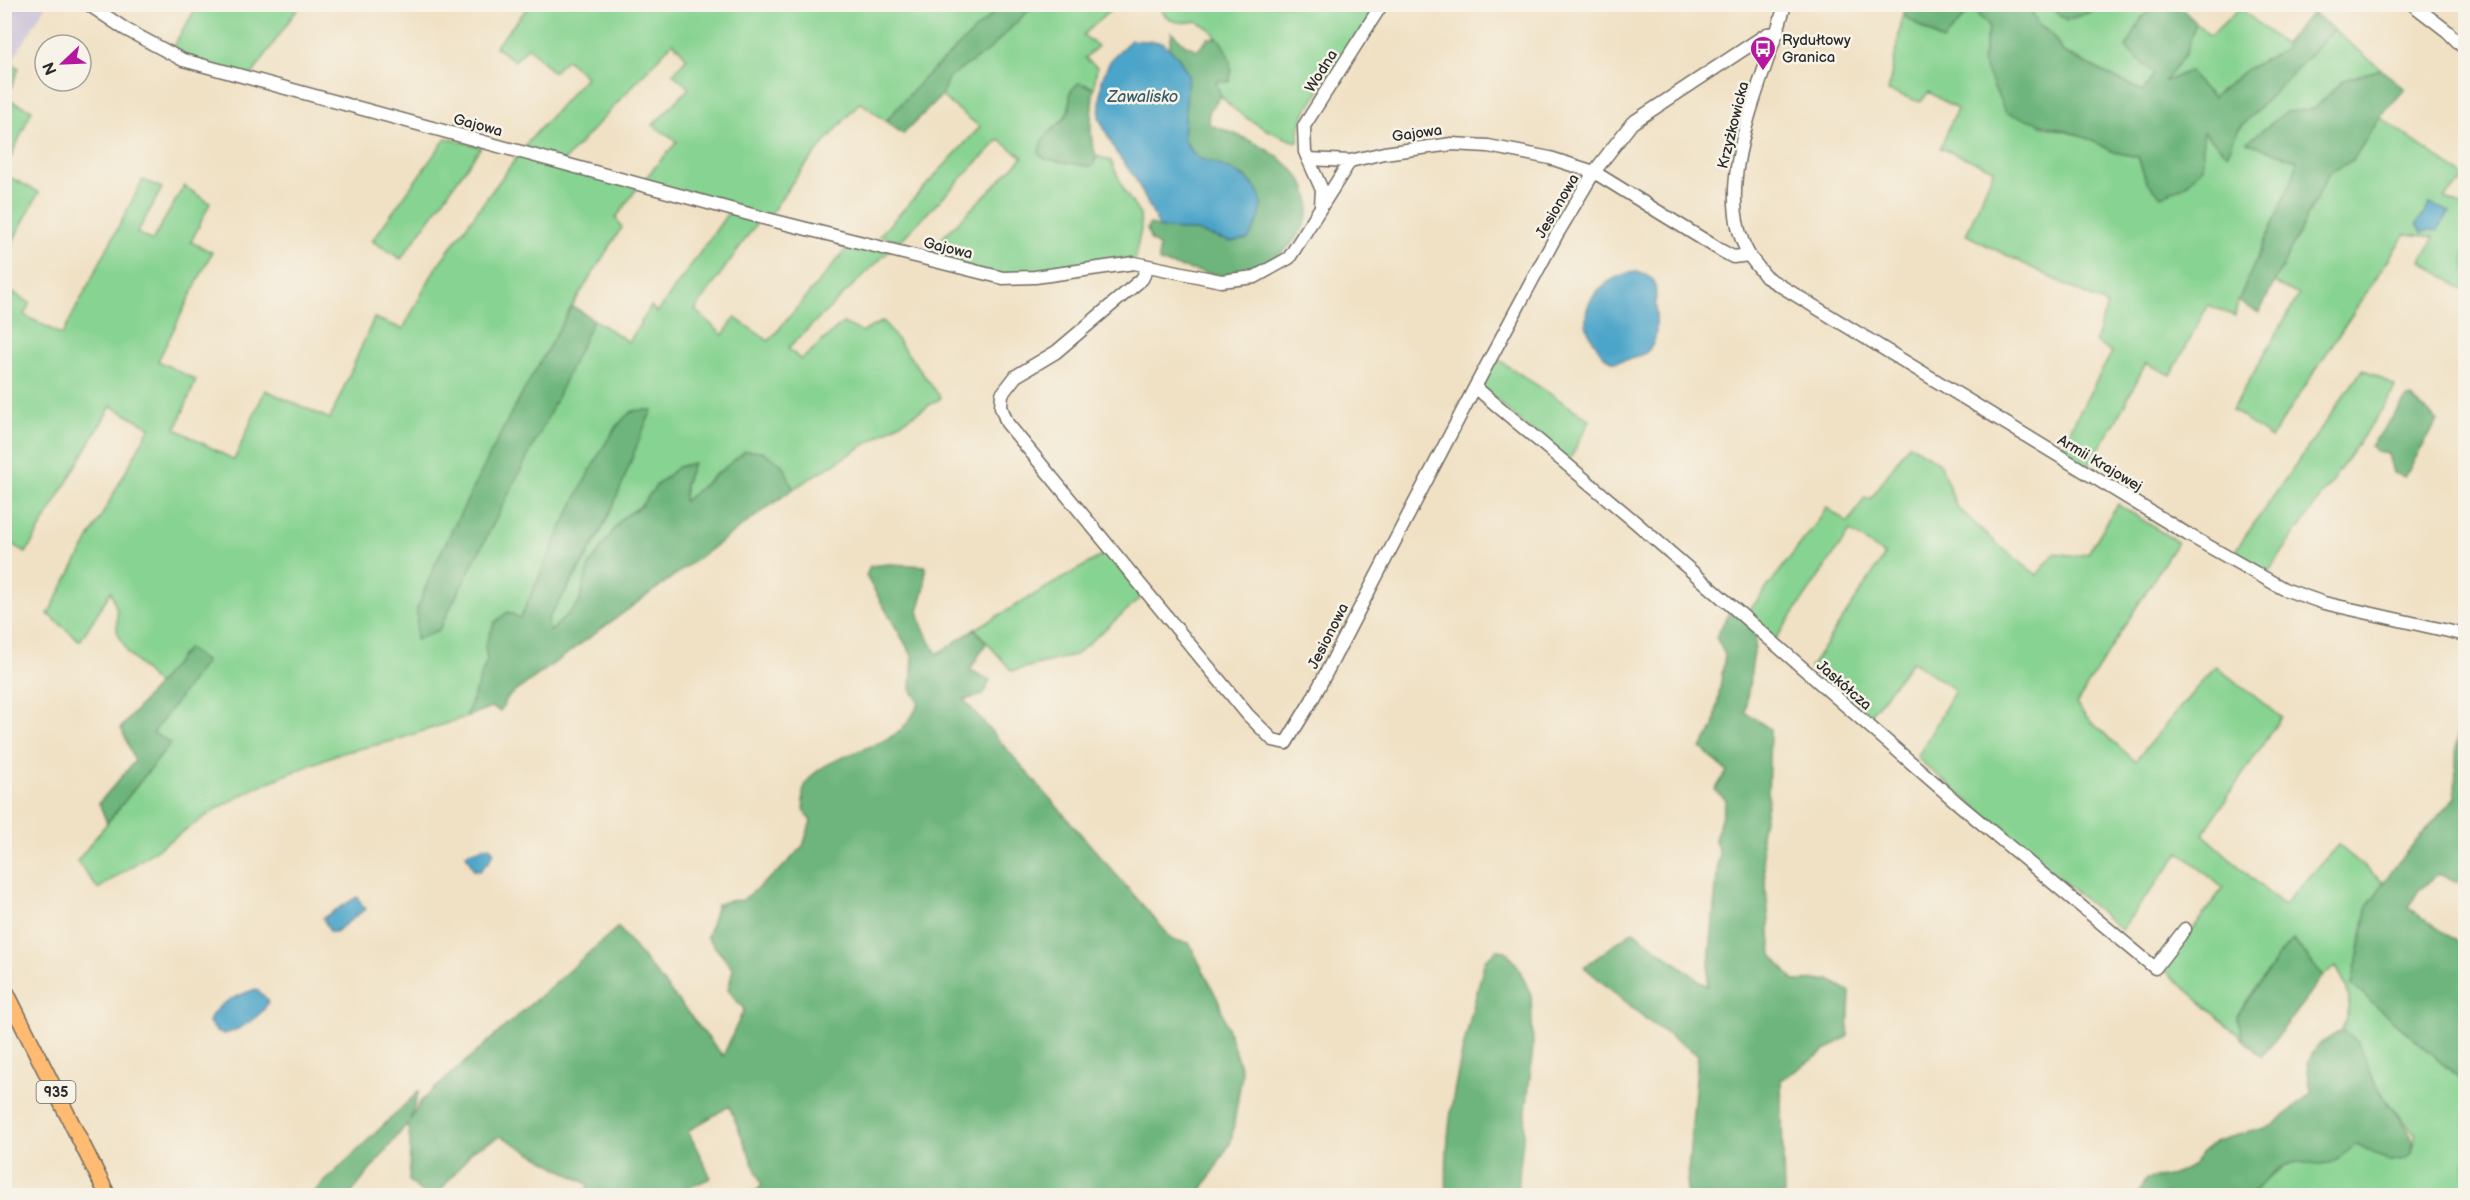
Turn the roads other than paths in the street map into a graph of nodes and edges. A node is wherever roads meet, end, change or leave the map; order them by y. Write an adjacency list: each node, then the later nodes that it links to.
1 (88, 4): 12 (street, Gajowa)
2 (1382, 4): 7 (street, Wodna)
3 (1785, 4): 5 (street, Krzyżkowicka)
4 (2412, 4): 6 (street)
5 (1778, 33): 9 (street, Jesionowa); 11 (street, Krzyżkowicka)
6 (2466, 50)
7 (1308, 159): 8 (street); 10 (street, Wodna)
8 (1350, 161): 9 (street, Gajowa); 10 (street, Gajowa)
9 (1594, 172): 11 (street, Gajowa); 13 (street, Jesionowa)
10 (1321, 206): 12 (street, Gajowa)
11 (1749, 255): 14 (street, Armii Krajowej)
12 (1148, 267): 13 (street, Jesionowa)
13 (1476, 388): 15 (street, Jaskółcza)
14 (2466, 635)
15 (2185, 930)
16 (4, 988): 17 (main road, 935)
17 (108, 1196)

